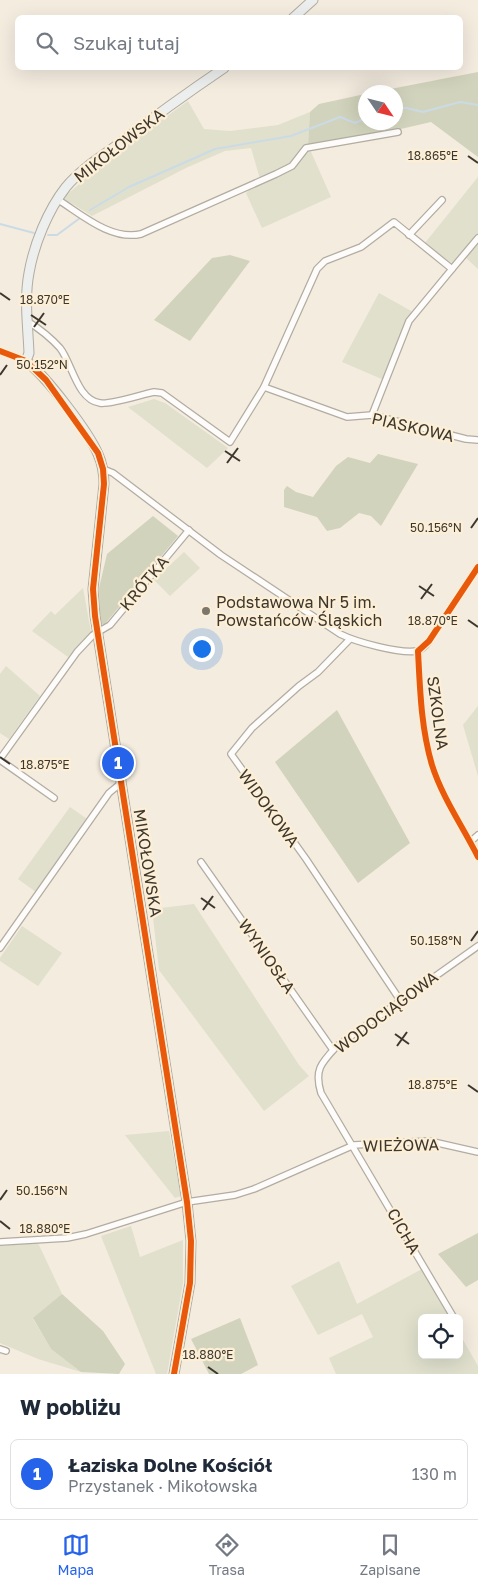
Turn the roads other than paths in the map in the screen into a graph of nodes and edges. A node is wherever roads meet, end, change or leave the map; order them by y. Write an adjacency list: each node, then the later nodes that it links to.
1 (313, 0): 2 (street)
2 (296, 15)
3 (221, 70): 5 (street, MIKOŁOWSKA)
4 (398, 132): 5 (street)
5 (57, 199): 10 (street, MIKOŁOWSKA)
6 (442, 200): 7 (street)
7 (409, 235): 9 (street); 13 (street)
8 (478, 238): 9 (street)
9 (452, 269): 14 (street)
10 (27, 321): 12 (street, MIKOŁOWSKA); 13 (street)
11 (0, 351): 12 (street)
12 (26, 361): 16 (street, MIKOŁOWSKA)
13 (264, 387): 14 (street, PIASKOWA)
14 (372, 415): 15 (street, PIASKOWA)
15 (478, 440)
16 (103, 469): 17 (street); 19 (street, MIKOŁOWSKA)
17 (189, 530): 19 (street, KRÓTKA); 20 (street)
18 (478, 567): 21 (street)
19 (98, 634): 22 (street, KRÓTKA); 23 (street, MIKOŁOWSKA)
20 (350, 640): 21 (street); 31 (street, WIDOKOWA)
21 (418, 651): 26 (street, SZKOLNA)
22 (0, 760): 24 (street)
23 (121, 783): 30 (street); 35 (street, MIKOŁOWSKA)
24 (54, 798)
25 (478, 835): 26 (street)
26 (470, 842): 27 (street, SZKOLNA)
27 (478, 857)
28 (202, 862): 32 (street, WYNIOSŁA)
29 (478, 946): 31 (street, WODOCIĄGOWA)
30 (0, 948)
31 (400, 1000): 32 (street, WODOCIĄGOWA)
32 (334, 1050): 33 (street, WODOCIĄGOWA)
33 (354, 1145): 34 (street, WIEŻOWA); 35 (street); 37 (street, CICHA)
34 (478, 1152)
35 (187, 1202): 36 (street); 38 (street, MIKOŁOWSKA)
36 (0, 1242)
37 (452, 1314)
38 (174, 1374)

